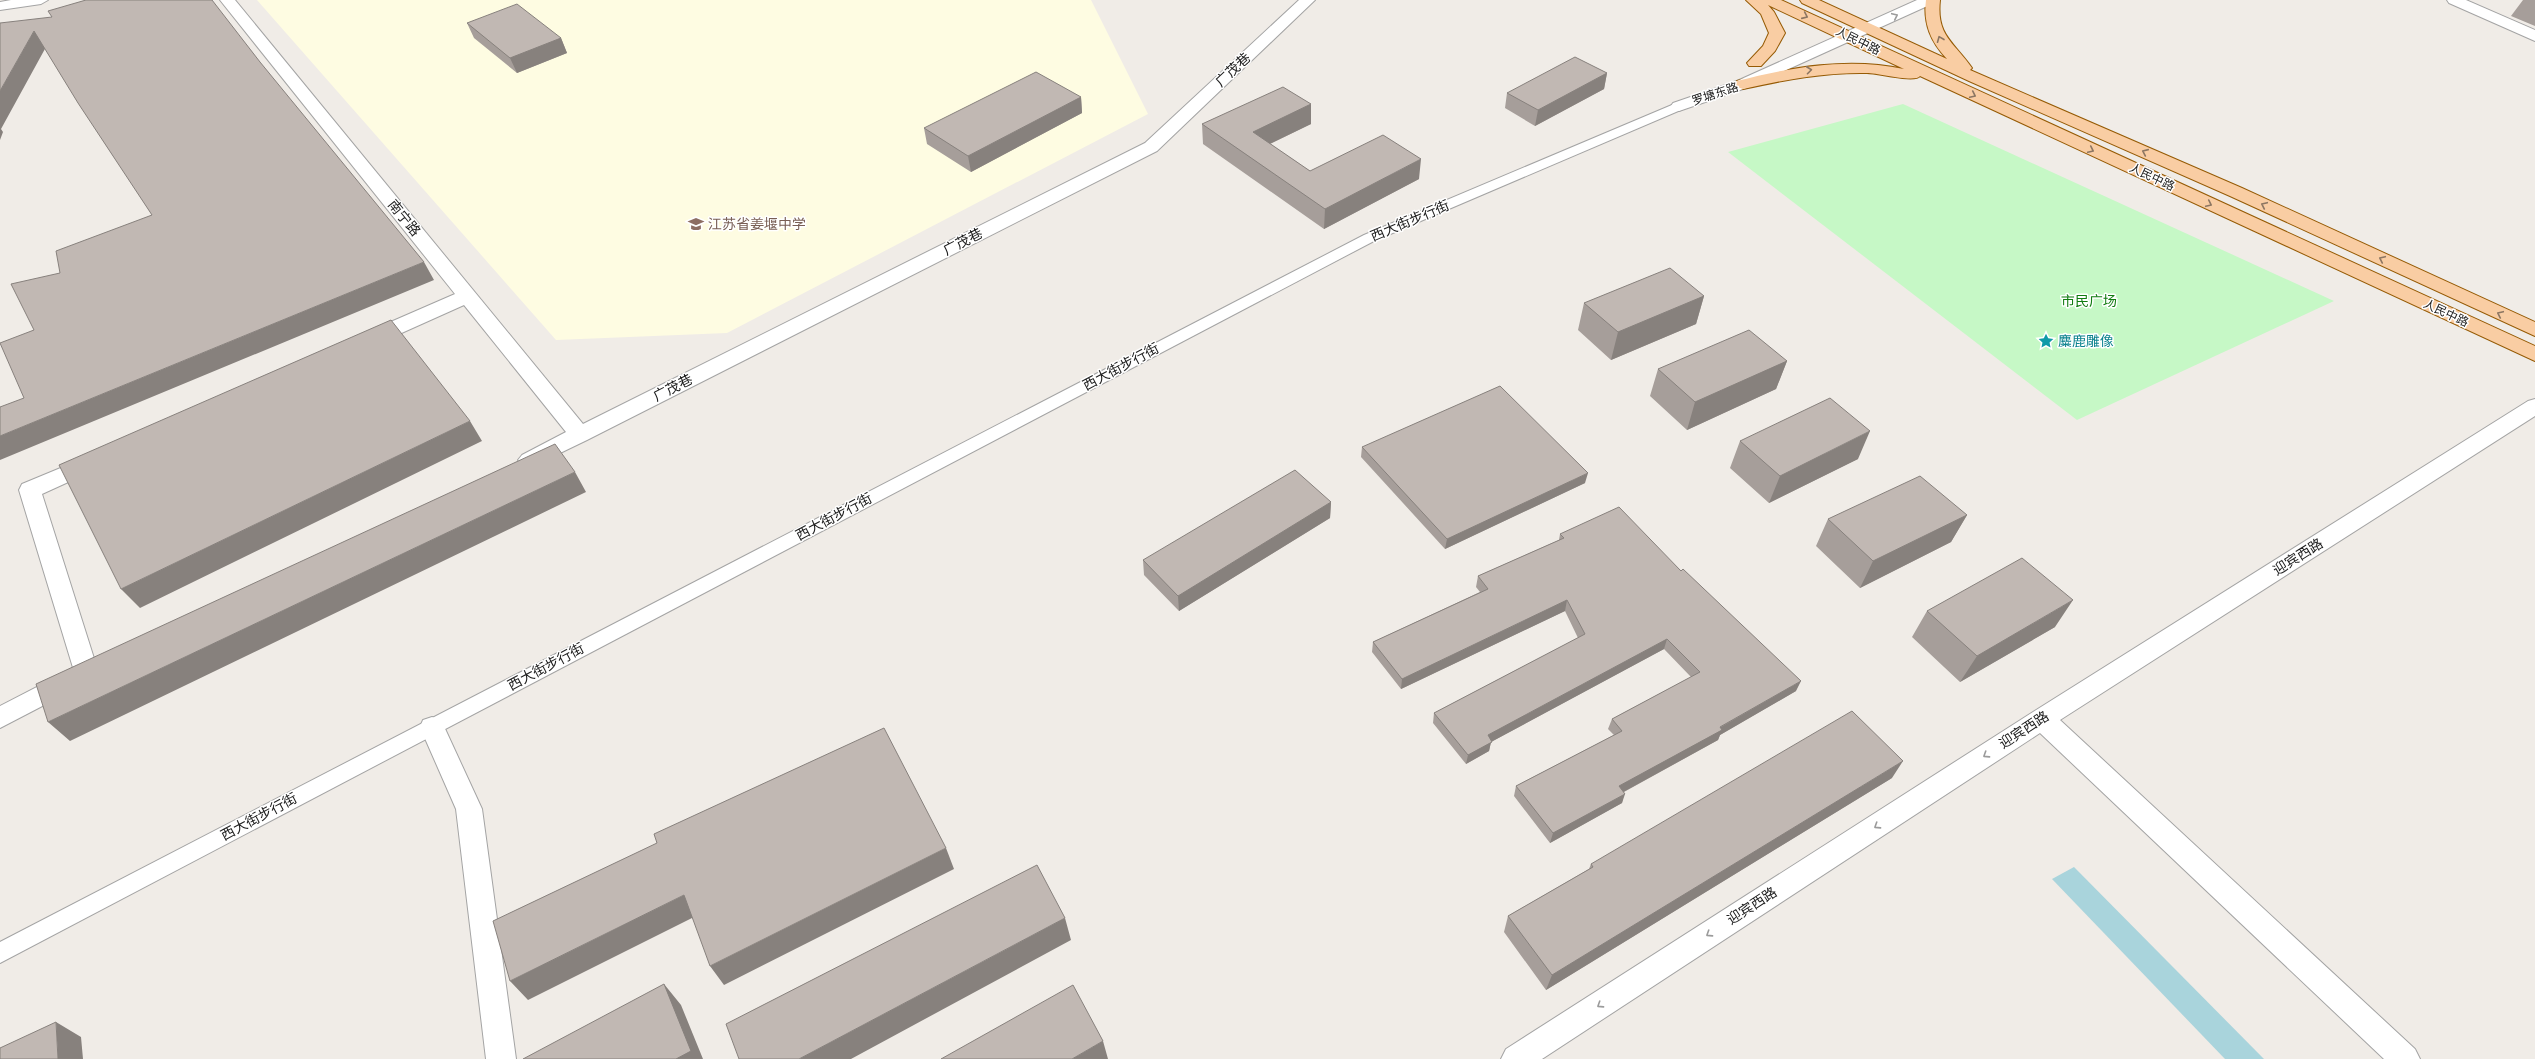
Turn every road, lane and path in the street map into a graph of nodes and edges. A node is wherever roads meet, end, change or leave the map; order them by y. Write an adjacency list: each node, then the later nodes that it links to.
1 (41, 0): 11 (street)
2 (228, 0): 22 (street, 南宁路)
3 (1308, 0): 27 (street, 广茂巷)
4 (1753, 0): 17 (main road)
5 (1769, 0): 14 (main road, 人民中路, one-way to 14)
6 (1807, 0): 12 (main road, 人民中路)
7 (1898, 0): 12 (street, 罗塘东路)
8 (1929, 0): 13 (street, 罗塘东路, one-way to 8)
9 (1933, 0): 18 (main road, one-way to 9)
10 (2454, 0): 15 (street)
11 (0, 6)
12 (1854, 20): 13 (main road, 人民中路); 14 (street, 罗塘东路)
13 (1869, 27): 16 (street, 罗塘东路); 18 (main road, 人民中路)
14 (1834, 29): 16 (main road, 人民中路); 17 (street, 罗塘东路)
15 (2535, 36)
16 (1850, 37): 19 (street, 罗塘东路); 20 (main road, 人民中路)
17 (1755, 64): 21 (street, 罗塘东路)
18 (1975, 78): 23 (main road, 人民中路, one-way to 18)
19 (1743, 84): 20 (main road, one-way to 20); 21 (street, 罗塘东路)
20 (1950, 85): 25 (main road, 人民中路, one-way to 25)
21 (1679, 106): 32 (street, 西大街步行街)
22 (467, 296): 24 (street); 27 (street, 南宁路)
23 (2535, 330)
24 (351, 348)
25 (2535, 354)
26 (2535, 406): 31 (street, 迎宾西路)
27 (580, 435): 29 (street, 广茂巷)
28 (110, 455): 30 (street)
29 (509, 470)
30 (0, 718)
31 (2042, 718): 35 (street, 迎宾西路, one-way to 35); 36 (street)
32 (432, 727): 33 (street, 西大街步行街); 34 (street)
33 (0, 953)
34 (502, 1059)
35 (1516, 1059)
36 (2405, 1059)

